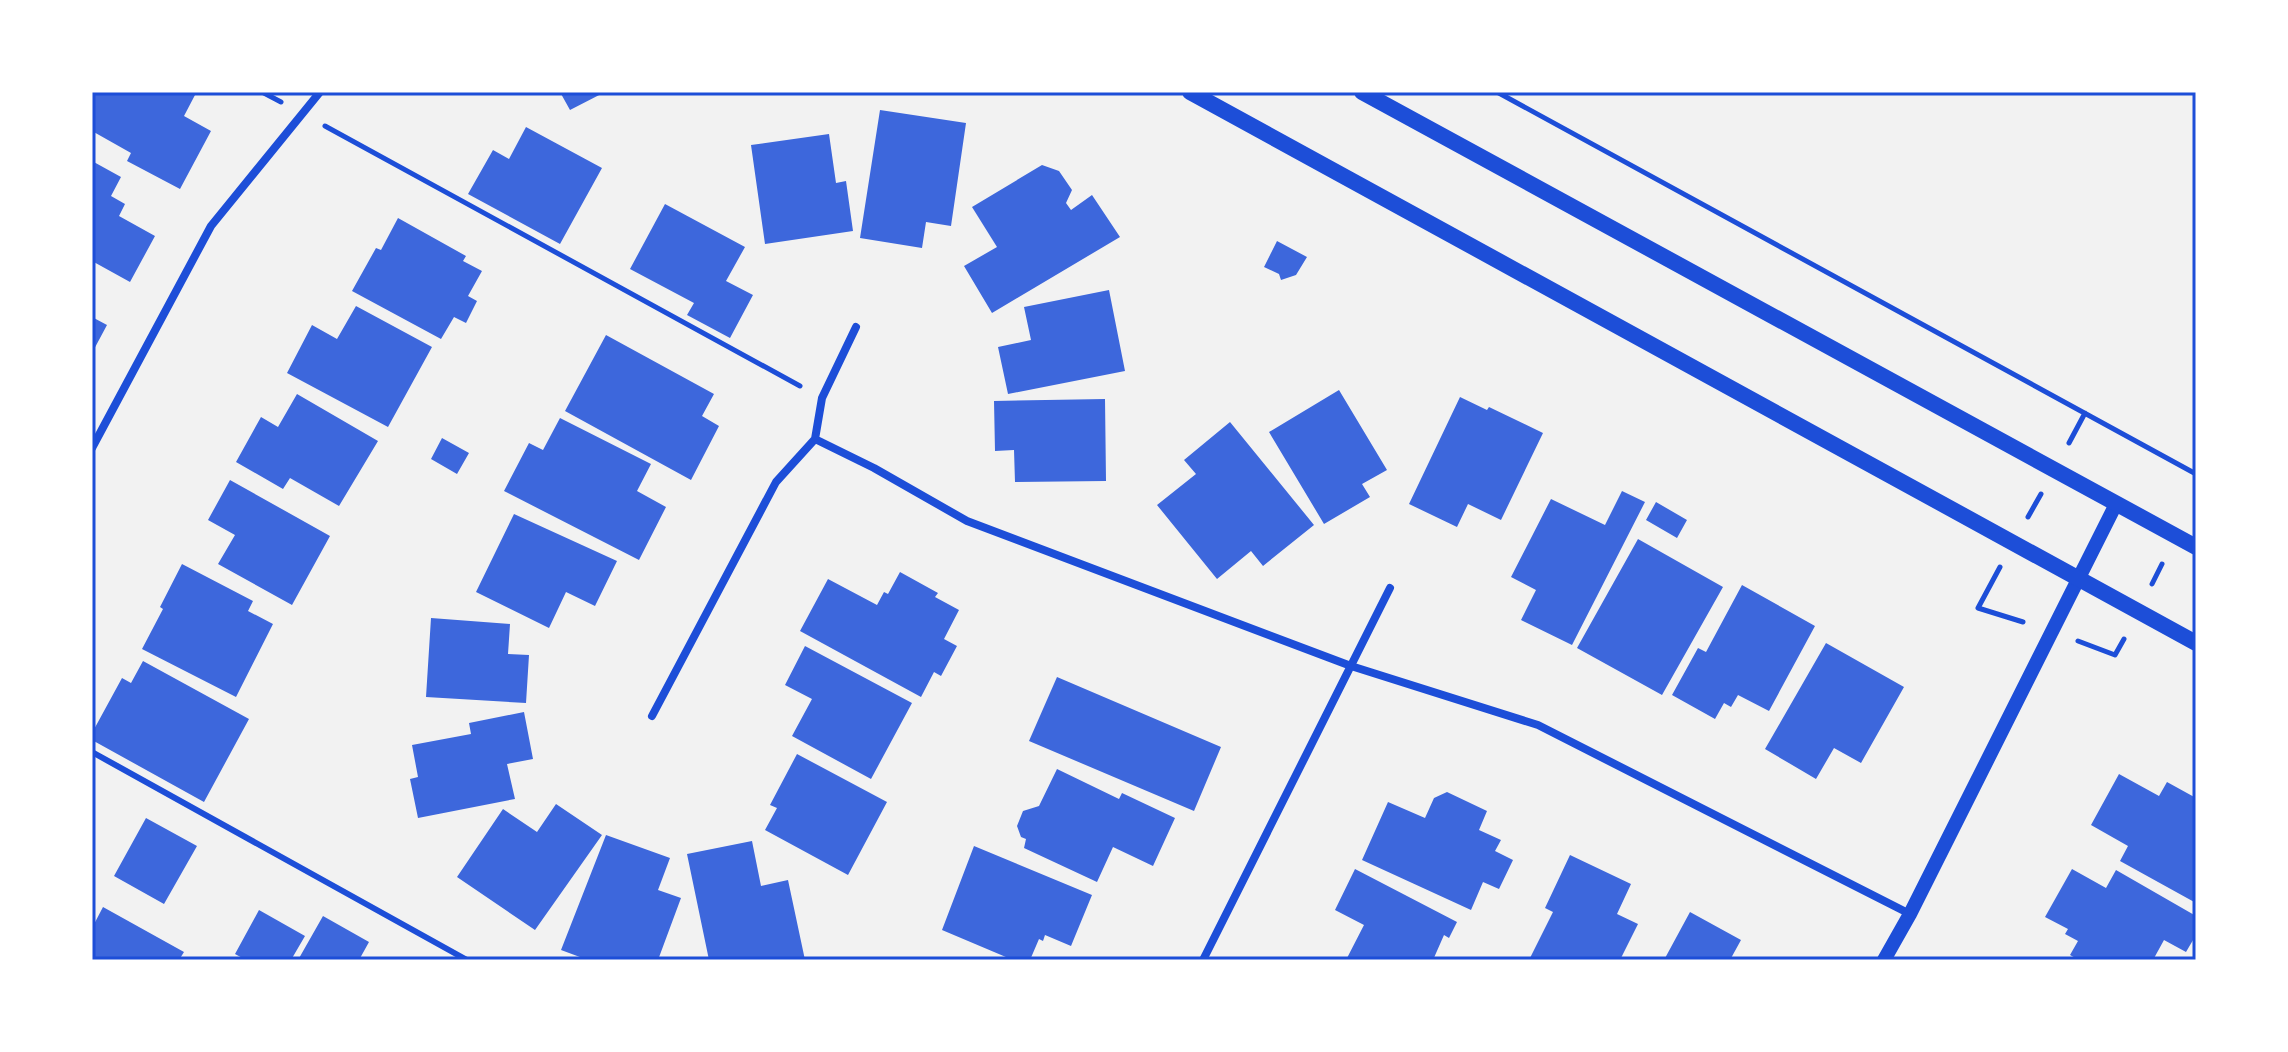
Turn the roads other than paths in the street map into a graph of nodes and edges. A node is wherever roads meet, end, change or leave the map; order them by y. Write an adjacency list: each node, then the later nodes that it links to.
1 (320, 92): 6 (street)
2 (1190, 92): 9 (main road)
3 (1362, 92): 7 (main road)
4 (856, 327): 5 (street)
5 (815, 439): 12 (street); 13 (street)
6 (92, 448)
7 (2116, 504): 8 (main road); 9 (street)
8 (2196, 547)
9 (2076, 579): 11 (main road); 15 (street)
10 (1390, 588): 12 (street)
11 (2196, 643)
12 (1351, 666): 15 (street); 17 (street)
13 (652, 716)
14 (92, 752): 16 (lane)
15 (1910, 914): 18 (street)
16 (467, 960)
17 (1203, 960)
18 (1884, 960)

